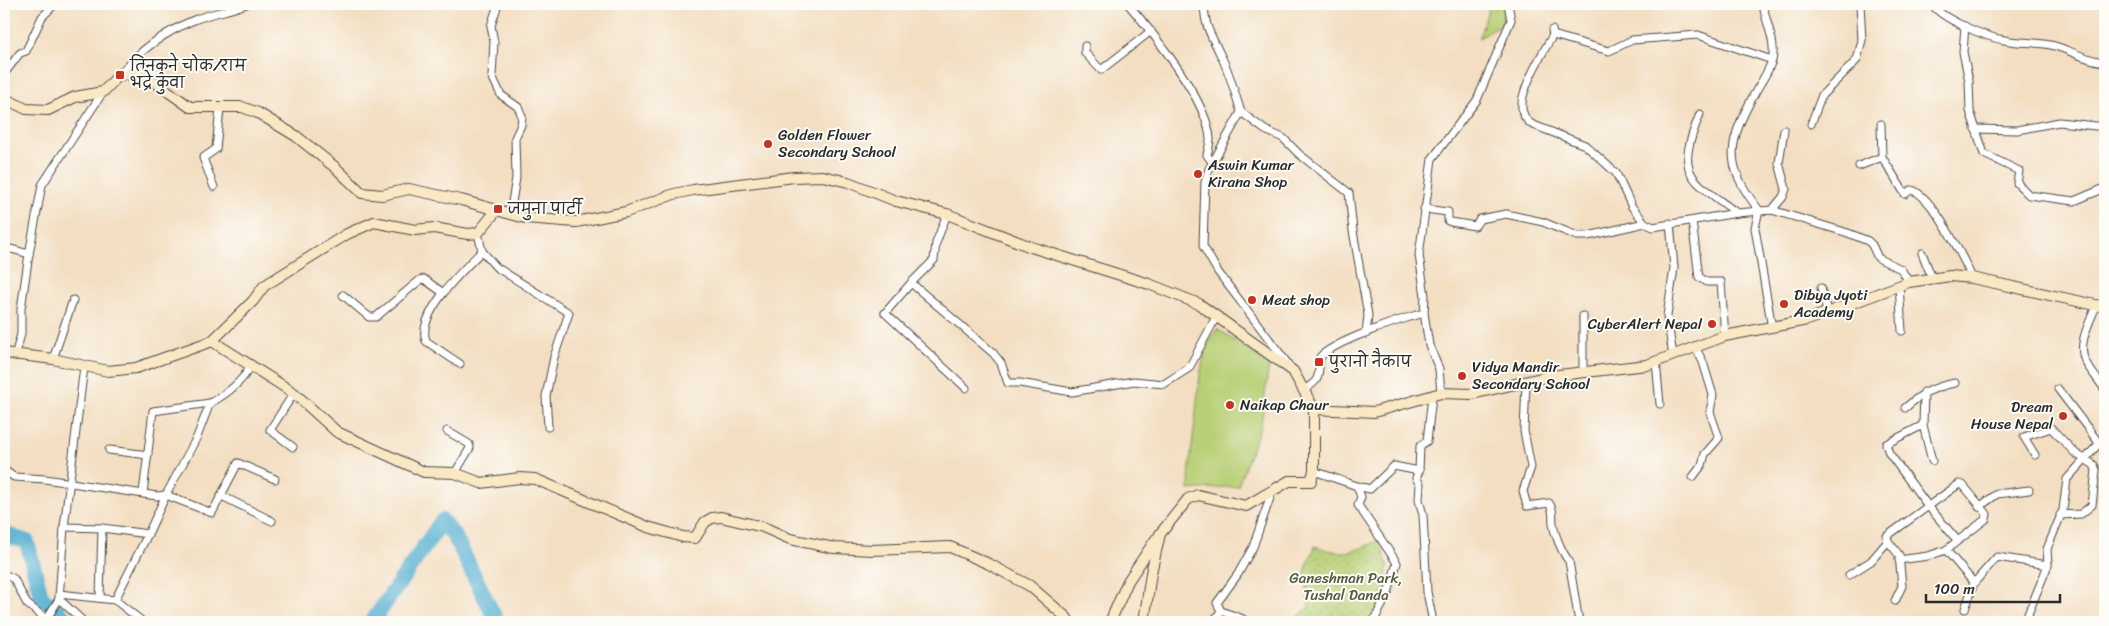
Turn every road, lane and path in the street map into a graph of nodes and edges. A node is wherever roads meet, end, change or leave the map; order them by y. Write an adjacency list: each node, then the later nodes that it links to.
1 (55, 4): 15 (street)
2 (246, 4): 16 (street)
3 (498, 4): 37 (street)
4 (1128, 4): 11 (street)
5 (1204, 4): 20 (street)
6 (1508, 4): 32 (street)
7 (1763, 4): 13 (street)
8 (1860, 4): 22 (street)
9 (1932, 4): 10 (street)
10 (1965, 26): 14 (street); 25 (street)
11 (1150, 30): 12 (street); 28 (street)
12 (1086, 46)
13 (1772, 60): 34 (street); 40 (street)
14 (2105, 62)
15 (4, 74)
16 (119, 75): 17 (street); 19 (street)
17 (103, 92): 18 (street); 46 (street)
18 (4, 98)
19 (220, 108): 30 (street); 33 (street)
20 (1241, 112): 28 (street); 62 (street)
21 (1700, 114): 36 (street)
22 (1811, 124)
23 (1881, 124): 27 (street)
24 (2105, 127): 25 (street)
25 (1975, 129): 31 (street)
26 (1784, 130): 35 (street)
27 (1882, 157): 29 (street); 48 (street)
28 (1212, 162): 74 (street)
29 (1859, 166)
30 (214, 187)
31 (2105, 188)
32 (1424, 209): 40 (street); 57 (street)
33 (497, 210): 37 (street); 42 (street)
34 (1759, 210): 35 (street); 36 (street); 60 (street)
35 (1772, 210): 50 (street)
36 (1737, 213): 39 (street)
37 (510, 214): 38 (street)
38 (946, 214): 49 (street); 59 (street)
39 (1692, 220): 41 (street); 63 (street)
40 (1645, 223): 41 (street)
41 (1670, 223): 68 (street)
42 (478, 232): 44 (street); 64 (street)
43 (4, 247): 46 (street)
44 (482, 251): 52 (street); 90 (street)
45 (1922, 253): 47 (street)
46 (29, 254): 67 (street)
47 (1932, 278): 48 (street); 50 (street)
48 (1972, 278): 55 (street)
49 (911, 283): 59 (street); 78 (street)
50 (1904, 284): 56 (street); 61 (street)
51 (1821, 288): 56 (street)
52 (442, 292): 53 (street); 71 (street)
53 (343, 295)
54 (73, 300): 69 (street)
55 (2101, 306): 81 (street)
56 (1827, 312): 60 (street)
57 (1424, 313): 62 (street); 84 (street)
58 (1583, 316): 75 (street)
59 (1216, 317): 74 (street)
60 (1772, 328): 63 (street)
61 (1902, 331)
62 (1366, 334): 79 (street)
63 (1725, 336): 65 (street)
64 (212, 341): 72 (street); 73 (street)
65 (1695, 347): 68 (street); 104 (street)
66 (4, 353): 67 (street)
67 (15, 356): 69 (street)
68 (1673, 356): 70 (street)
69 (53, 359): 73 (street)
70 (1656, 362): 75 (street); 86 (street)
71 (460, 364)
72 (250, 366): 83 (street); 85 (street)
73 (84, 367): 106 (street)
74 (1293, 371): 79 (street)
75 (1583, 373): 76 (street)
76 (1526, 383): 84 (street); 145 (street)
77 (1955, 383): 82 (street)
78 (966, 388)
79 (1304, 390): 88 (street)
80 (2058, 390): 93 (street)
81 (2105, 390)
82 (1924, 392): 87 (street); 89 (street)
83 (294, 393): 94 (street); 103 (street)
84 (1436, 395): 88 (street); 102 (street)
85 (210, 403): 96 (street); 111 (street)
86 (1660, 404)
87 (1905, 408)
88 (1314, 410): 101 (street)
89 (1923, 425): 99 (street); 113 (street)
90 (548, 427)
91 (447, 431): 103 (street)
92 (2105, 437): 93 (street)
93 (2099, 443): 98 (street)
94 (293, 447)
95 (109, 450): 96 (street)
96 (148, 455): 110 (street)
97 (2035, 455): 98 (street)
98 (2083, 459): 115 (street); 115 (street)
99 (1932, 461)
100 (4, 470): 106 (street)
101 (1314, 471): 107 (street); 109 (street)
102 (1419, 471): 107 (street); 144 (street)
103 (455, 473): 138 (street)
104 (1693, 477)
105 (275, 480): 112 (street)
106 (70, 482): 110 (street); 117 (street)
107 (1357, 486): 143 (street)
108 (2029, 490): 114 (street)
109 (1272, 492): 120 (street); 134 (street)
110 (143, 493): 111 (street)
111 (166, 495): 112 (street); 119 (street)
112 (222, 496): 116 (street)
113 (1928, 506): 114 (street); 121 (street); 122 (street)
114 (1979, 507): 121 (street)
115 (2060, 515): 125 (street)
116 (272, 521)
117 (64, 527): 118 (street); 129 (street)
118 (102, 528): 119 (street); 130 (street)
119 (148, 534): 131 (street)
120 (1160, 534): 139 (street); 140 (street)
121 (1957, 540): 123 (street)
122 (1888, 541): 124 (street); 127 (street)
123 (1946, 550): 124 (street); 128 (street)
124 (1899, 560): 132 (street)
125 (2048, 565): 128 (street); 146 (street)
126 (4, 574): 135 (street)
127 (1848, 575)
128 (1974, 582): 133 (street)
129 (58, 598): 130 (street); 135 (street); 136 (street)
130 (100, 598): 131 (street)
131 (116, 600): 137 (street)
132 (1895, 601)
133 (1964, 609)
134 (1221, 611): 141 (street); 142 (street)
135 (49, 619)
136 (84, 622)
137 (143, 622)
138 (1066, 622)
139 (1110, 622)
140 (1144, 622)
141 (1214, 622)
142 (1245, 622)
143 (1373, 622)
144 (1433, 622)
145 (1579, 622)
146 (2030, 622)

